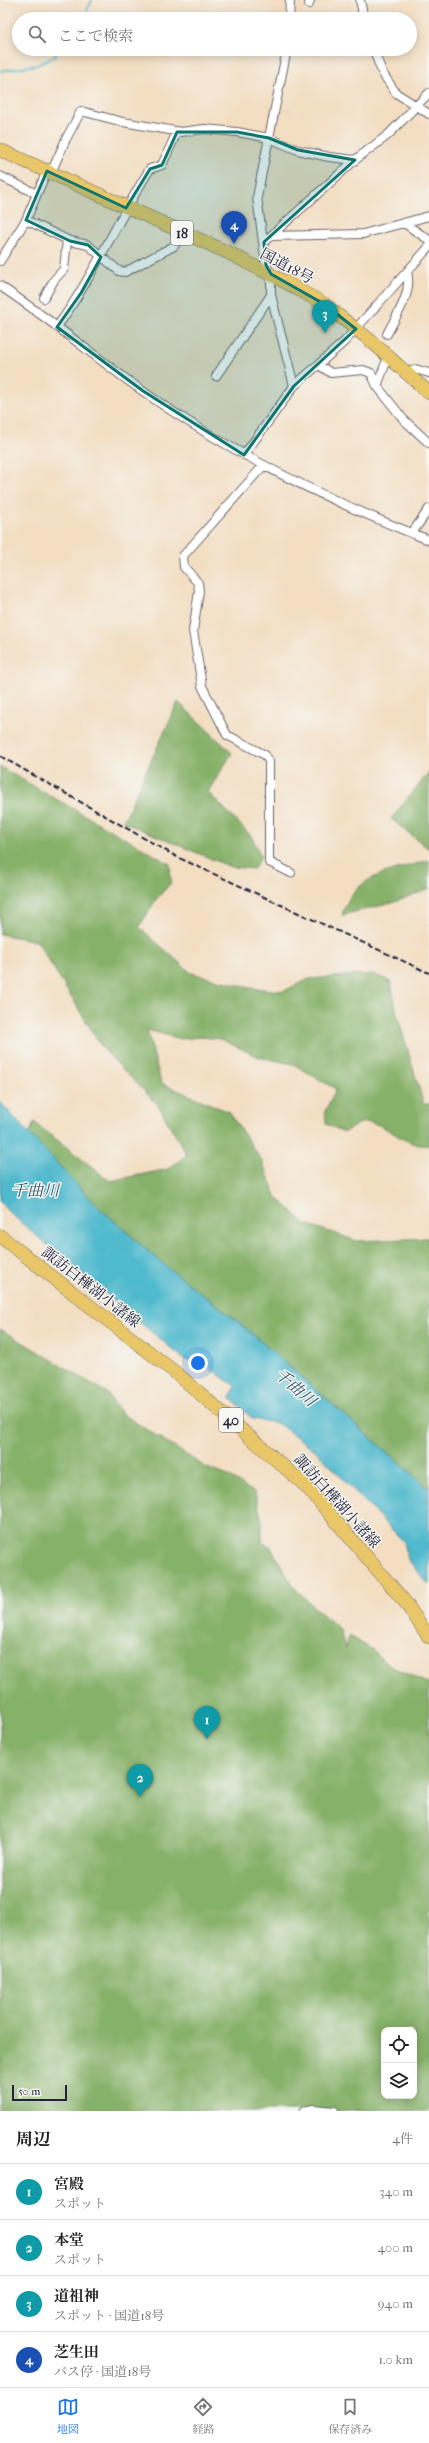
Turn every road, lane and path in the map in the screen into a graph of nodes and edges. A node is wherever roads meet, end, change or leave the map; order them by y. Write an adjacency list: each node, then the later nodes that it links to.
1 (290, 0): 3 (street)
2 (360, 0): 4 (street)
3 (289, 12)
4 (363, 12)
5 (286, 56): 11 (street)
6 (376, 56): 8 (street)
7 (429, 93): 8 (street)
8 (416, 105): 9 (street); 13 (street)
9 (429, 114)
10 (177, 132): 11 (street); 14 (street); 17 (street)
11 (269, 138): 13 (street); 25 (street)
12 (0, 150): 14 (main road, 国道18号 / 18)
13 (356, 160): 22 (street)
14 (49, 172): 16 (street); 17 (main road, 国道18号 / 18)
15 (0, 176): 16 (street)
16 (37, 194): 19 (street)
17 (126, 208): 21 (main road, 国道18号 / 18); 27 (street)
18 (429, 216): 20 (street)
19 (26, 220): 23 (street); 28 (street)
20 (404, 223): 22 (street); 24 (street)
21 (183, 233): 27 (street); 30 (main road, 国道18号 / 18)
22 (271, 236): 25 (street)
23 (67, 240): 27 (street); 33 (street)
24 (429, 240)
25 (264, 242): 30 (street)
26 (429, 247): 29 (street)
27 (101, 256): 34 (street)
28 (0, 261)
29 (407, 272): 35 (street); 36 (street)
30 (271, 274): 32 (street); 35 (main road, 国道18号 / 18)
31 (0, 286): 34 (street)
32 (270, 295): 41 (street); 42 (street)
33 (44, 298)
34 (57, 327): 46 (street)
35 (356, 329): 37 (main road, 国道18号 / 18); 38 (street)
36 (386, 334)
37 (388, 357): 40 (main road, 国道18号 / 18); 43 (street)
38 (319, 365): 42 (street); 43 (street)
39 (429, 373): 40 (street)
40 (408, 375): 44 (main road, 国道18号 / 18)
41 (216, 376)
42 (294, 386): 46 (street)
43 (377, 386): 45 (street)
44 (429, 393)
45 (429, 443)
46 (244, 455): 47 (street)
47 (263, 466): 49 (street); 51 (street)
48 (429, 509): 49 (street)
49 (412, 533): 50 (street)
50 (429, 540)
51 (291, 873)
52 (0, 1236): 53 (main road, 諏訪白樺湖小諸線 / 40)
53 (429, 1637)
54 (304, 2111): 55 (street)
55 (334, 2111)

